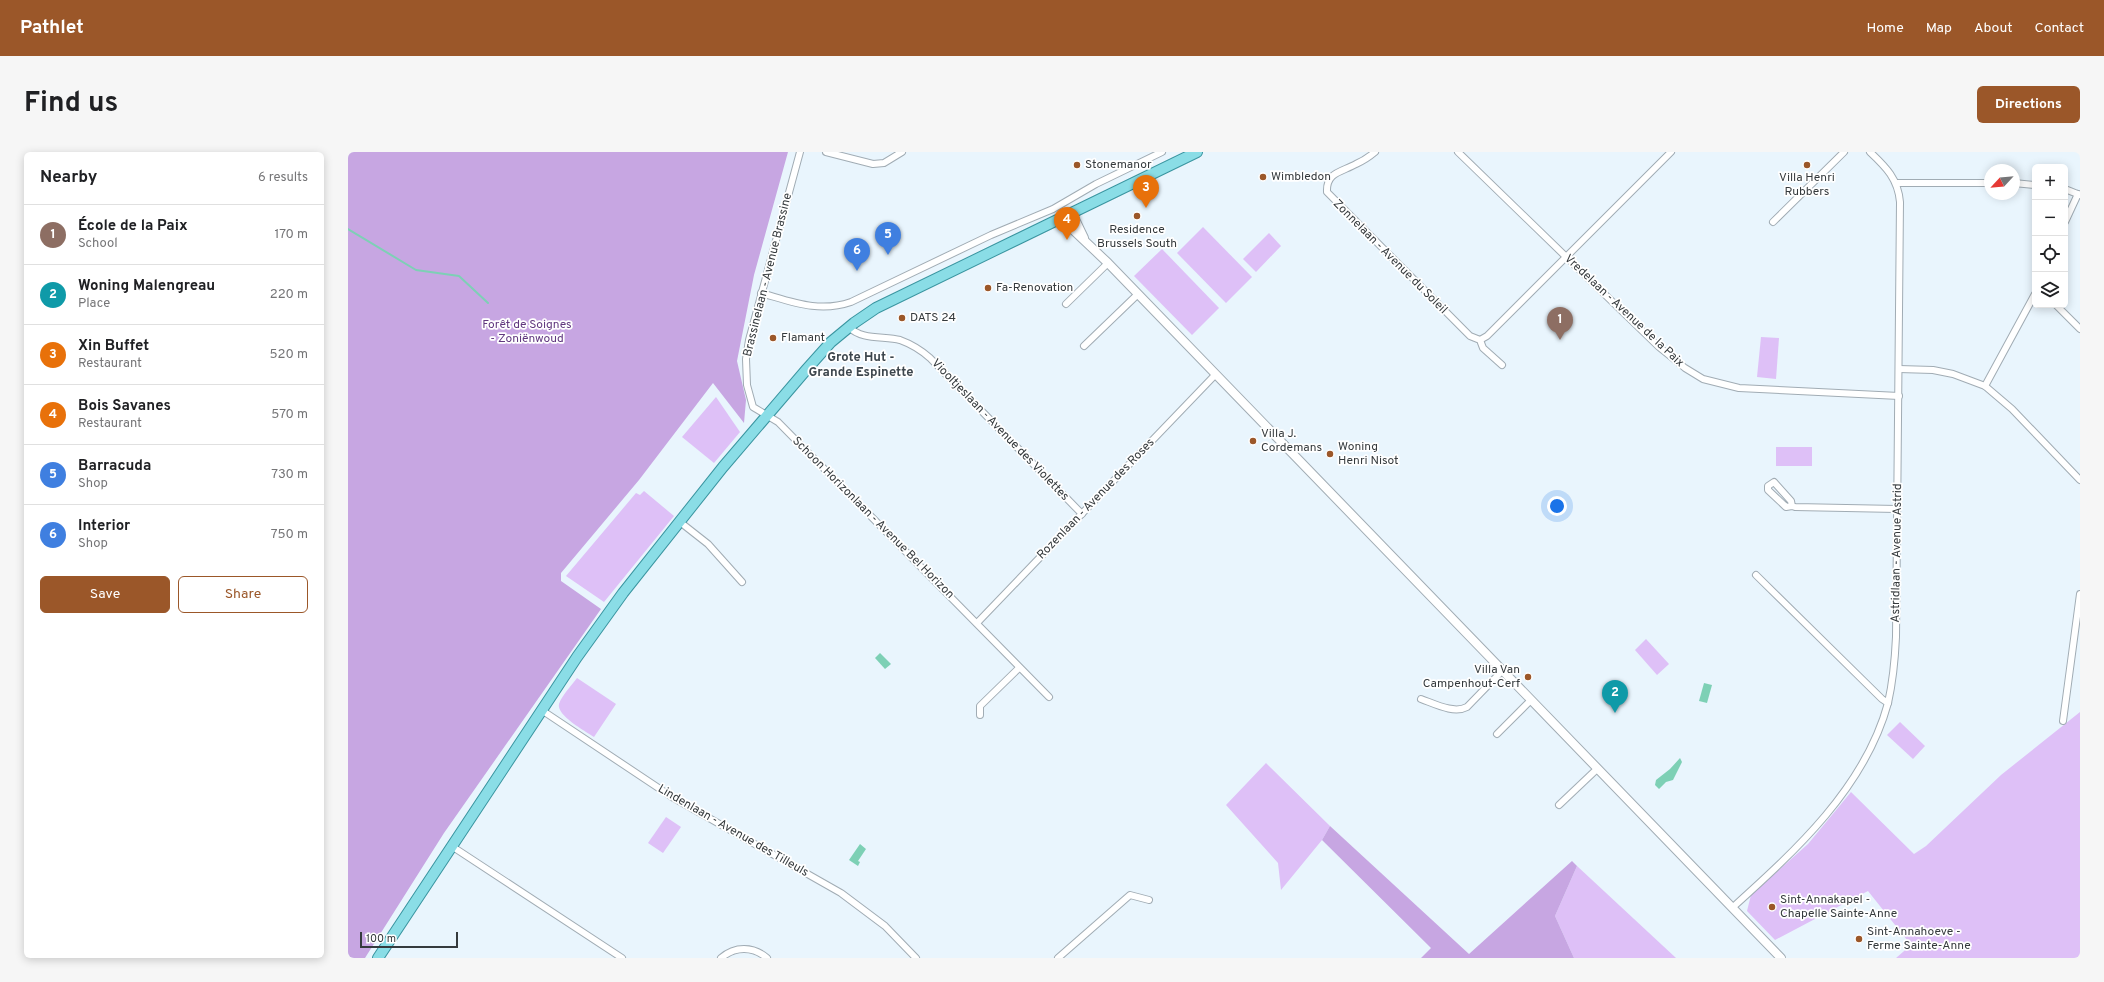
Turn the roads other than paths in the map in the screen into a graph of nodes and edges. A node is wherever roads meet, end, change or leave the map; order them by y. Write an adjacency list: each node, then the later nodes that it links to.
1 (800, 152): 22 (street, Brassinelaan - Avenue Brassine)
2 (826, 152): 3 (street)
3 (902, 152)
4 (1162, 152): 22 (street)
5 (1197, 152): 17 (main road)
6 (1375, 152): 29 (street, Zonnelaan - Avenue du Soleil)
7 (1458, 152): 20 (street, Vredelaan - Avenue de la Paix)
8 (1670, 152): 20 (street)
9 (1844, 152): 19 (street)
10 (1870, 152): 11 (street, Astridlaan - Avenue Astrid)
11 (1897, 183): 12 (street); 32 (street, Astridlaan - Avenue Astrid)
12 (1984, 183)
13 (2020, 184): 14 (street)
14 (2032, 185)
15 (2068, 190): 16 (street)
16 (2079, 194): 18 (street)
17 (1068, 215): 21 (street); 27 (main road)
18 (2068, 216)
19 (1773, 222)
20 (1567, 257): 29 (street); 35 (street, Vredelaan - Avenue de la Paix)
21 (1108, 263): 23 (street); 25 (street)
22 (761, 293): 36 (street, Brassinelaan - Avenue Brassine)
23 (1138, 294): 30 (street); 33 (street)
24 (2032, 300): 34 (street)
25 (1066, 304)
26 (2059, 308): 28 (street)
27 (849, 327): 36 (main road); 40 (street, Viooltjeslaan - Avenue des Violettes)
28 (2080, 329)
29 (1480, 340): 31 (street, Zonnelaan - Avenue du Soleil)
30 (1084, 346)
31 (1502, 365)
32 (1899, 369): 34 (street); 35 (street, Astridlaan - Avenue Astrid)
33 (1215, 375): 40 (street, Rozenlaan - Avenue des Roses); 47 (street)
34 (1985, 386): 37 (street)
35 (1899, 396): 39 (street, Astridlaan - Avenue Astrid)
36 (767, 415): 41 (main road); 45 (street, Schoon Horizonlaan - Avenue Bel Horizon)
37 (2080, 480)
38 (1792, 506): 39 (street)
39 (1897, 509): 51 (street, Astridlaan - Avenue Astrid)
40 (1082, 514): 45 (street, Rozenlaan - Avenue des Roses)
41 (680, 522): 43 (street); 52 (main road)
42 (1756, 575): 51 (street)
43 (742, 582)
44 (2080, 594): 54 (street)
45 (977, 623): 46 (street, Schoon Horizonlaan - Avenue Bel Horizon)
46 (1019, 668): 48 (street, Schoon Horizonlaan - Avenue Bel Horizon); 53 (street)
47 (1502, 670): 49 (street); 50 (street)
48 (1049, 697)
49 (1421, 699)
50 (1531, 700): 55 (street); 56 (street)
51 (1888, 702): 60 (street, Astridlaan - Avenue Astrid)
52 (543, 711): 58 (main road); 65 (street, Lindenlaan - Avenue des Tilleuls)
53 (980, 715)
54 (2063, 721)
55 (1497, 734)
56 (1598, 769): 57 (street); 60 (street)
57 (1559, 806)
58 (453, 848): 61 (main road); 62 (street)
59 (1149, 900): 66 (street)
60 (1732, 908): 67 (street)
61 (378, 958)
62 (622, 958)
63 (721, 958): 64 (street)
64 (767, 958)
65 (916, 958)
66 (1058, 958)
67 (1781, 958)

